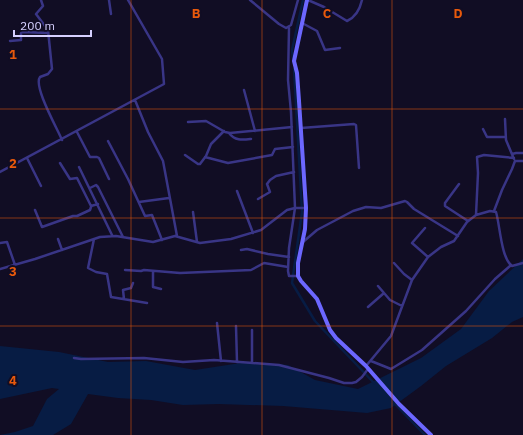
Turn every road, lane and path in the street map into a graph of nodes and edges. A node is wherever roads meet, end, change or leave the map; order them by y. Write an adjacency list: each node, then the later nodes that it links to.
1 (41, 0): 11 (street)
2 (109, 0): 8 (street)
3 (128, 0): 15 (street)
4 (250, 0): 10 (street)
5 (298, 0): 10 (street)
6 (308, 0): 7 (street); 9 (street)
7 (362, 0)
8 (111, 14)
9 (302, 23): 13 (street); 19 (street)
10 (289, 28): 18 (street)
11 (48, 33): 12 (street); 27 (street)
12 (10, 41)
13 (340, 48)
14 (244, 90): 21 (street)
15 (135, 100): 22 (street); 47 (street)
16 (504, 119): 25 (street)
17 (188, 122): 23 (street)
18 (292, 127): 21 (street); 29 (street)
19 (301, 128): 39 (street); 53 (street)
20 (483, 129): 25 (street)
21 (255, 130): 24 (street)
22 (76, 132): 27 (street); 42 (street)
23 (224, 132): 24 (street); 33 (street)
24 (229, 133): 26 (street)
25 (505, 137): 31 (street)
26 (251, 139)
27 (62, 140): 34 (street)
28 (108, 141): 49 (street)
29 (293, 147): 33 (street); 41 (street)
30 (523, 153): 31 (street)
31 (512, 154): 35 (street)
32 (185, 155): 33 (street)
33 (205, 157)
34 (27, 158): 40 (street); 44 (street)
35 (514, 160): 36 (street); 55 (street); 57 (street)
36 (523, 161)
37 (60, 164): 51 (street)
38 (79, 167): 45 (street)
39 (359, 168)
40 (0, 172)
41 (294, 172): 48 (street); 52 (street)
42 (109, 179)
43 (459, 184): 58 (street)
44 (40, 186)
45 (90, 188): 50 (street); 64 (street)
46 (237, 191): 60 (street)
47 (169, 198): 49 (street); 62 (street)
48 (258, 199)
49 (139, 202): 67 (street)
50 (98, 204): 51 (street); 61 (street)
51 (91, 207): 54 (street)
52 (295, 208): 53 (street); 60 (street); 73 (street)
53 (302, 208): 69 (street)
54 (35, 210)
55 (494, 211): 57 (street); 78 (street)
56 (193, 212): 68 (street)
57 (476, 215): 58 (street)
58 (468, 221): 63 (street)
59 (425, 228): 74 (street)
60 (253, 233): 68 (street)
61 (113, 236): 64 (street); 65 (street)
62 (178, 236): 67 (street); 68 (street)
63 (458, 236): 69 (street); 74 (street)
64 (123, 237): 67 (street)
65 (94, 238): 71 (street); 89 (street)
66 (58, 239): 71 (street)
67 (162, 240)
68 (197, 242)
69 (302, 242): 83 (street)
70 (0, 243): 77 (street)
71 (62, 250): 77 (street)
72 (241, 250): 73 (street)
73 (289, 256): 79 (street)
74 (428, 257): 84 (street)
75 (394, 263): 84 (street)
76 (523, 263): 78 (street)
77 (14, 265): 80 (street)
78 (510, 266): 98 (street)
79 (288, 267): 82 (street); 83 (street)
80 (0, 269)
81 (125, 270): 82 (street)
82 (153, 271): 87 (street)
83 (296, 276): 101 (street)
84 (412, 280): 91 (street)
85 (133, 283): 89 (street)
86 (378, 286): 88 (street)
87 (161, 289)
88 (384, 294): 91 (street); 92 (street)
89 (124, 299): 90 (street)
90 (147, 303)
91 (402, 306): 98 (street)
92 (368, 307)
93 (217, 323): 97 (street)
94 (236, 326): 99 (street)
95 (252, 330): 100 (street)
96 (74, 358): 97 (street)
97 (221, 361): 99 (street)
98 (371, 361): 101 (street)
99 (237, 362): 100 (street)
100 (252, 363): 101 (street)
101 (368, 369): 102 (street)
102 (431, 435)

